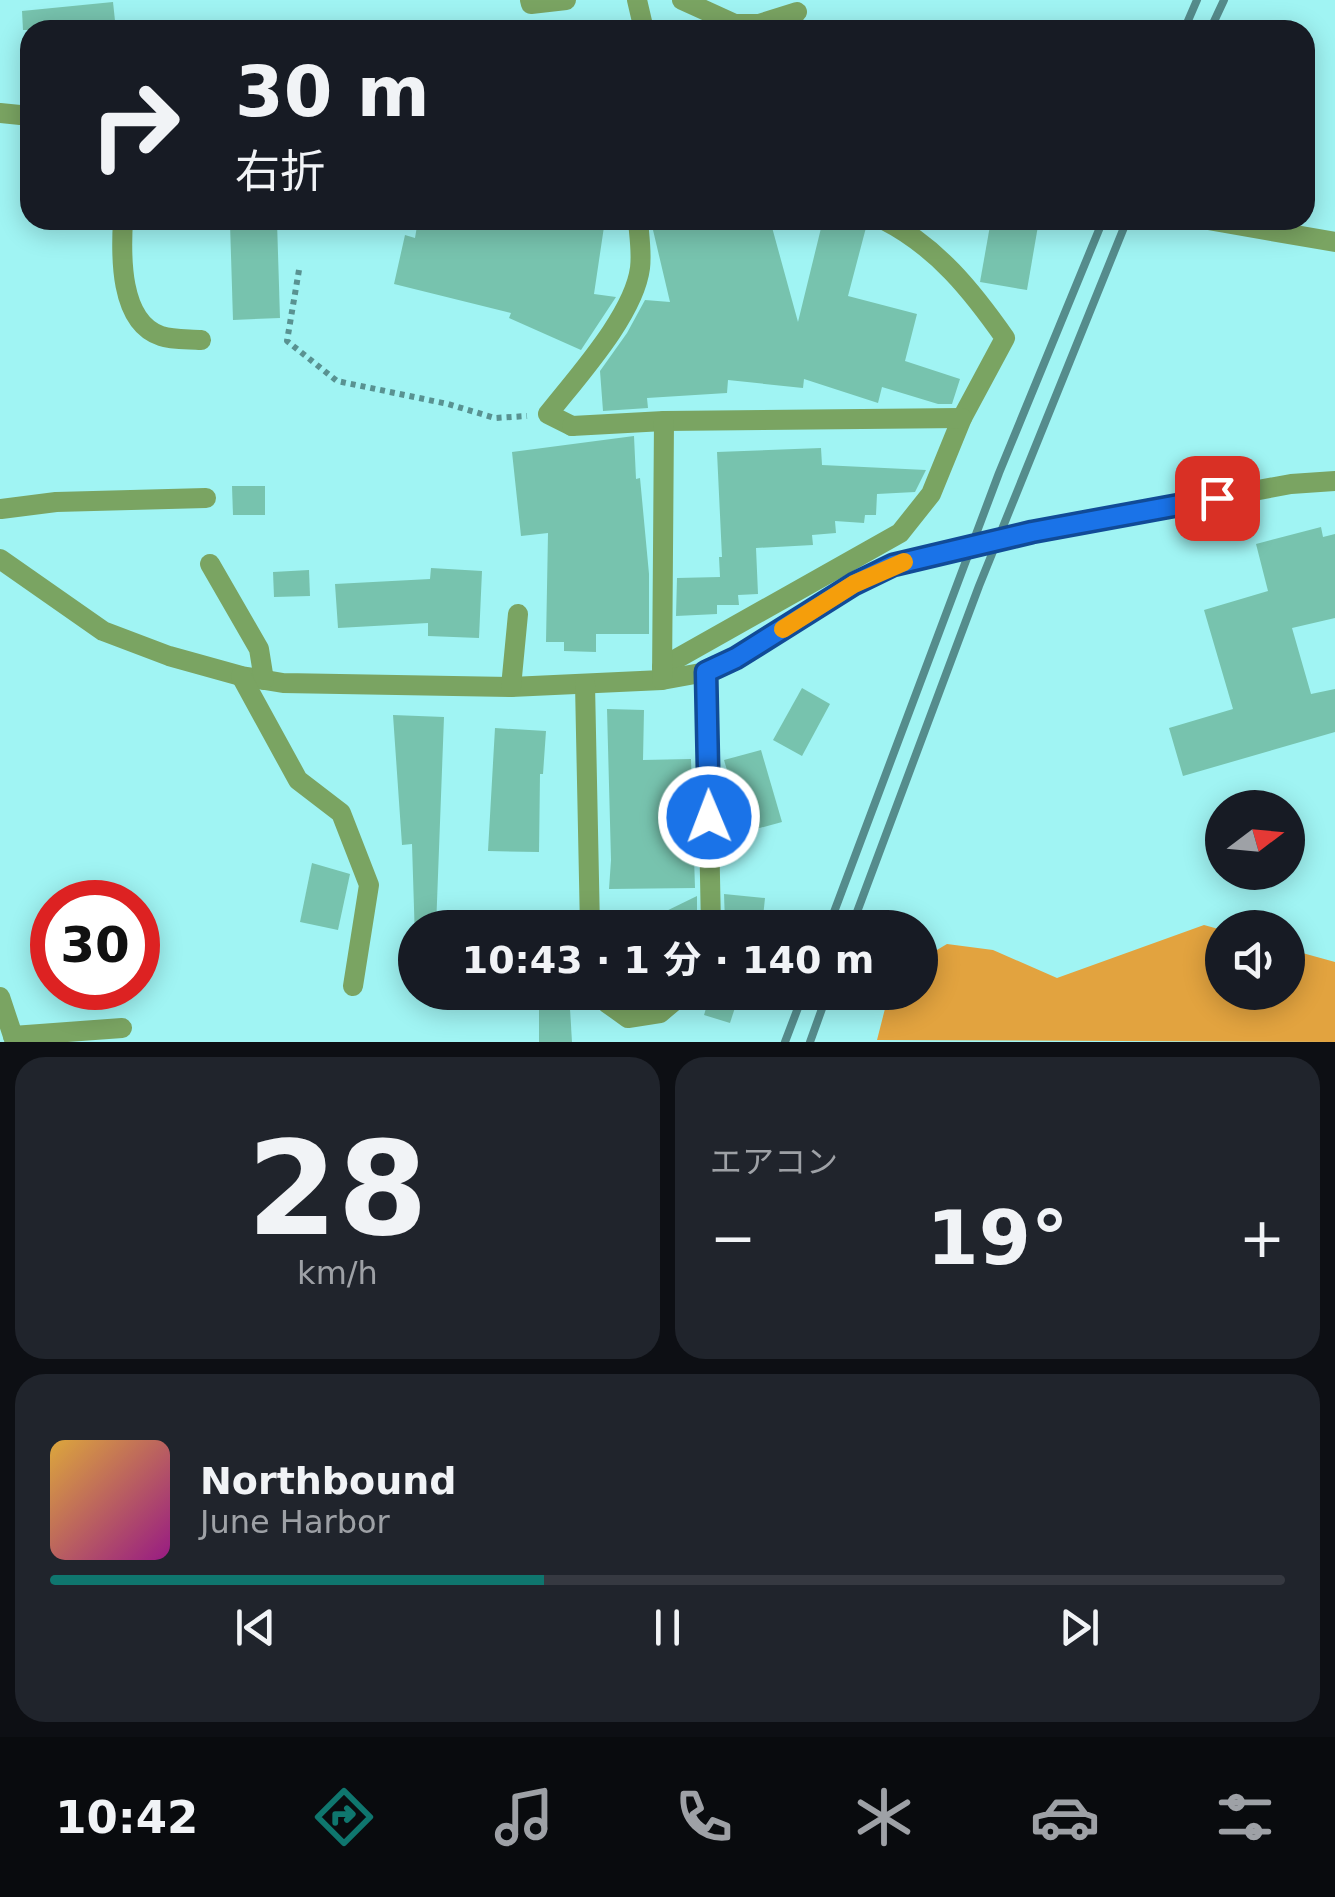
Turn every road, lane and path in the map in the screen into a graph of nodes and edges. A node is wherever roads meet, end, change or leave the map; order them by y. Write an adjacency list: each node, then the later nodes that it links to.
1 (530, 0): 2 (street)
2 (566, 0)
3 (682, 0): 6 (street)
4 (795, 6): 5 (street)
5 (767, 11)
6 (727, 20)
7 (123, 230): 13 (street)
8 (638, 230): 14 (street)
9 (903, 230): 15 (street)
10 (1266, 230): 11 (street)
11 (1335, 242)
12 (299, 270): 14 (path)
13 (201, 340)
14 (548, 414): 16 (street)
15 (962, 418): 16 (street); 24 (street)
16 (664, 421): 24 (street)
17 (1335, 481): 23 (street)
18 (206, 498): 19 (street)
19 (0, 510)
20 (0, 559): 25 (street)
21 (210, 564): 26 (street)
22 (518, 614): 28 (street)
23 (706, 672): 24 (street); 30 (street)
24 (662, 674): 27 (street)
25 (240, 676): 26 (street); 31 (street)
26 (264, 680): 28 (street)
27 (586, 684): 28 (street); 29 (street)
28 (512, 687)
29 (590, 910)
30 (711, 910)
31 (353, 986)
32 (0, 997): 36 (street)
33 (618, 1010): 34 (street)
34 (664, 1010)
35 (122, 1028): 36 (street)
36 (14, 1039)

